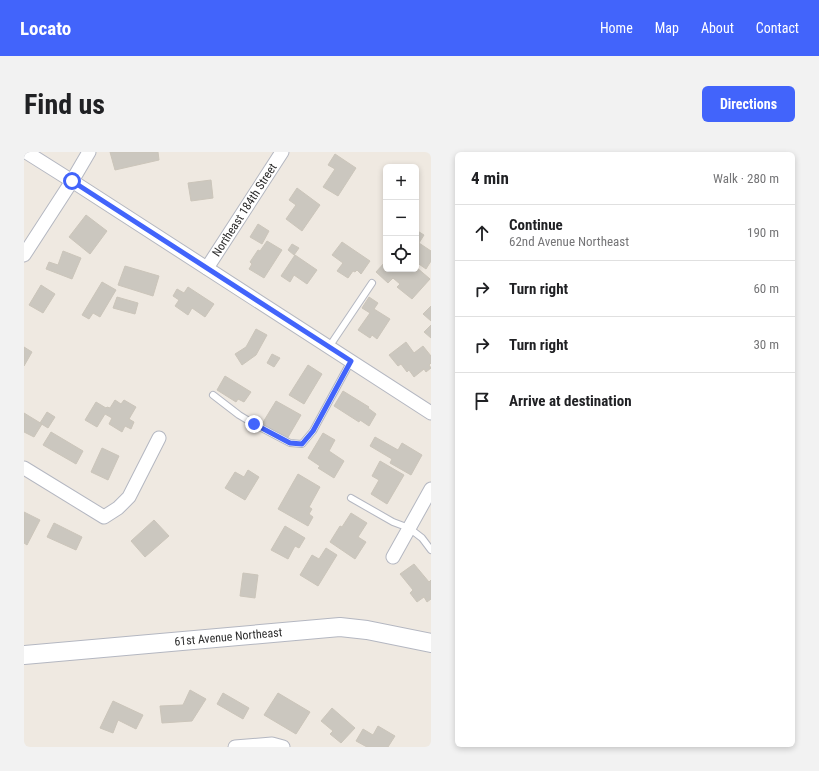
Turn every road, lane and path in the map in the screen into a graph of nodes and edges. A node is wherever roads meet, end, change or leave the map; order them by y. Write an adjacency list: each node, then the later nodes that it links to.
1 (26, 152): 4 (street)
2 (89, 152): 4 (street)
3 (282, 152): 6 (street, Northeast 184th Street)
4 (72, 181): 5 (street); 6 (street)
5 (24, 255)
6 (207, 268): 8 (street)
7 (372, 283): 8 (lane)
8 (329, 347): 9 (street)
9 (351, 361): 10 (lane); 11 (street)
10 (213, 395)
11 (431, 413)
12 (159, 438): 13 (street)
13 (24, 468)
14 (431, 489): 16 (street)
15 (351, 498): 16 (lane)
16 (409, 528): 17 (lane); 18 (street)
17 (431, 550)
18 (393, 557)
19 (431, 643): 20 (main road, 61st Avenue Northeast)
20 (24, 655)
21 (235, 747): 22 (street)
22 (283, 747)

